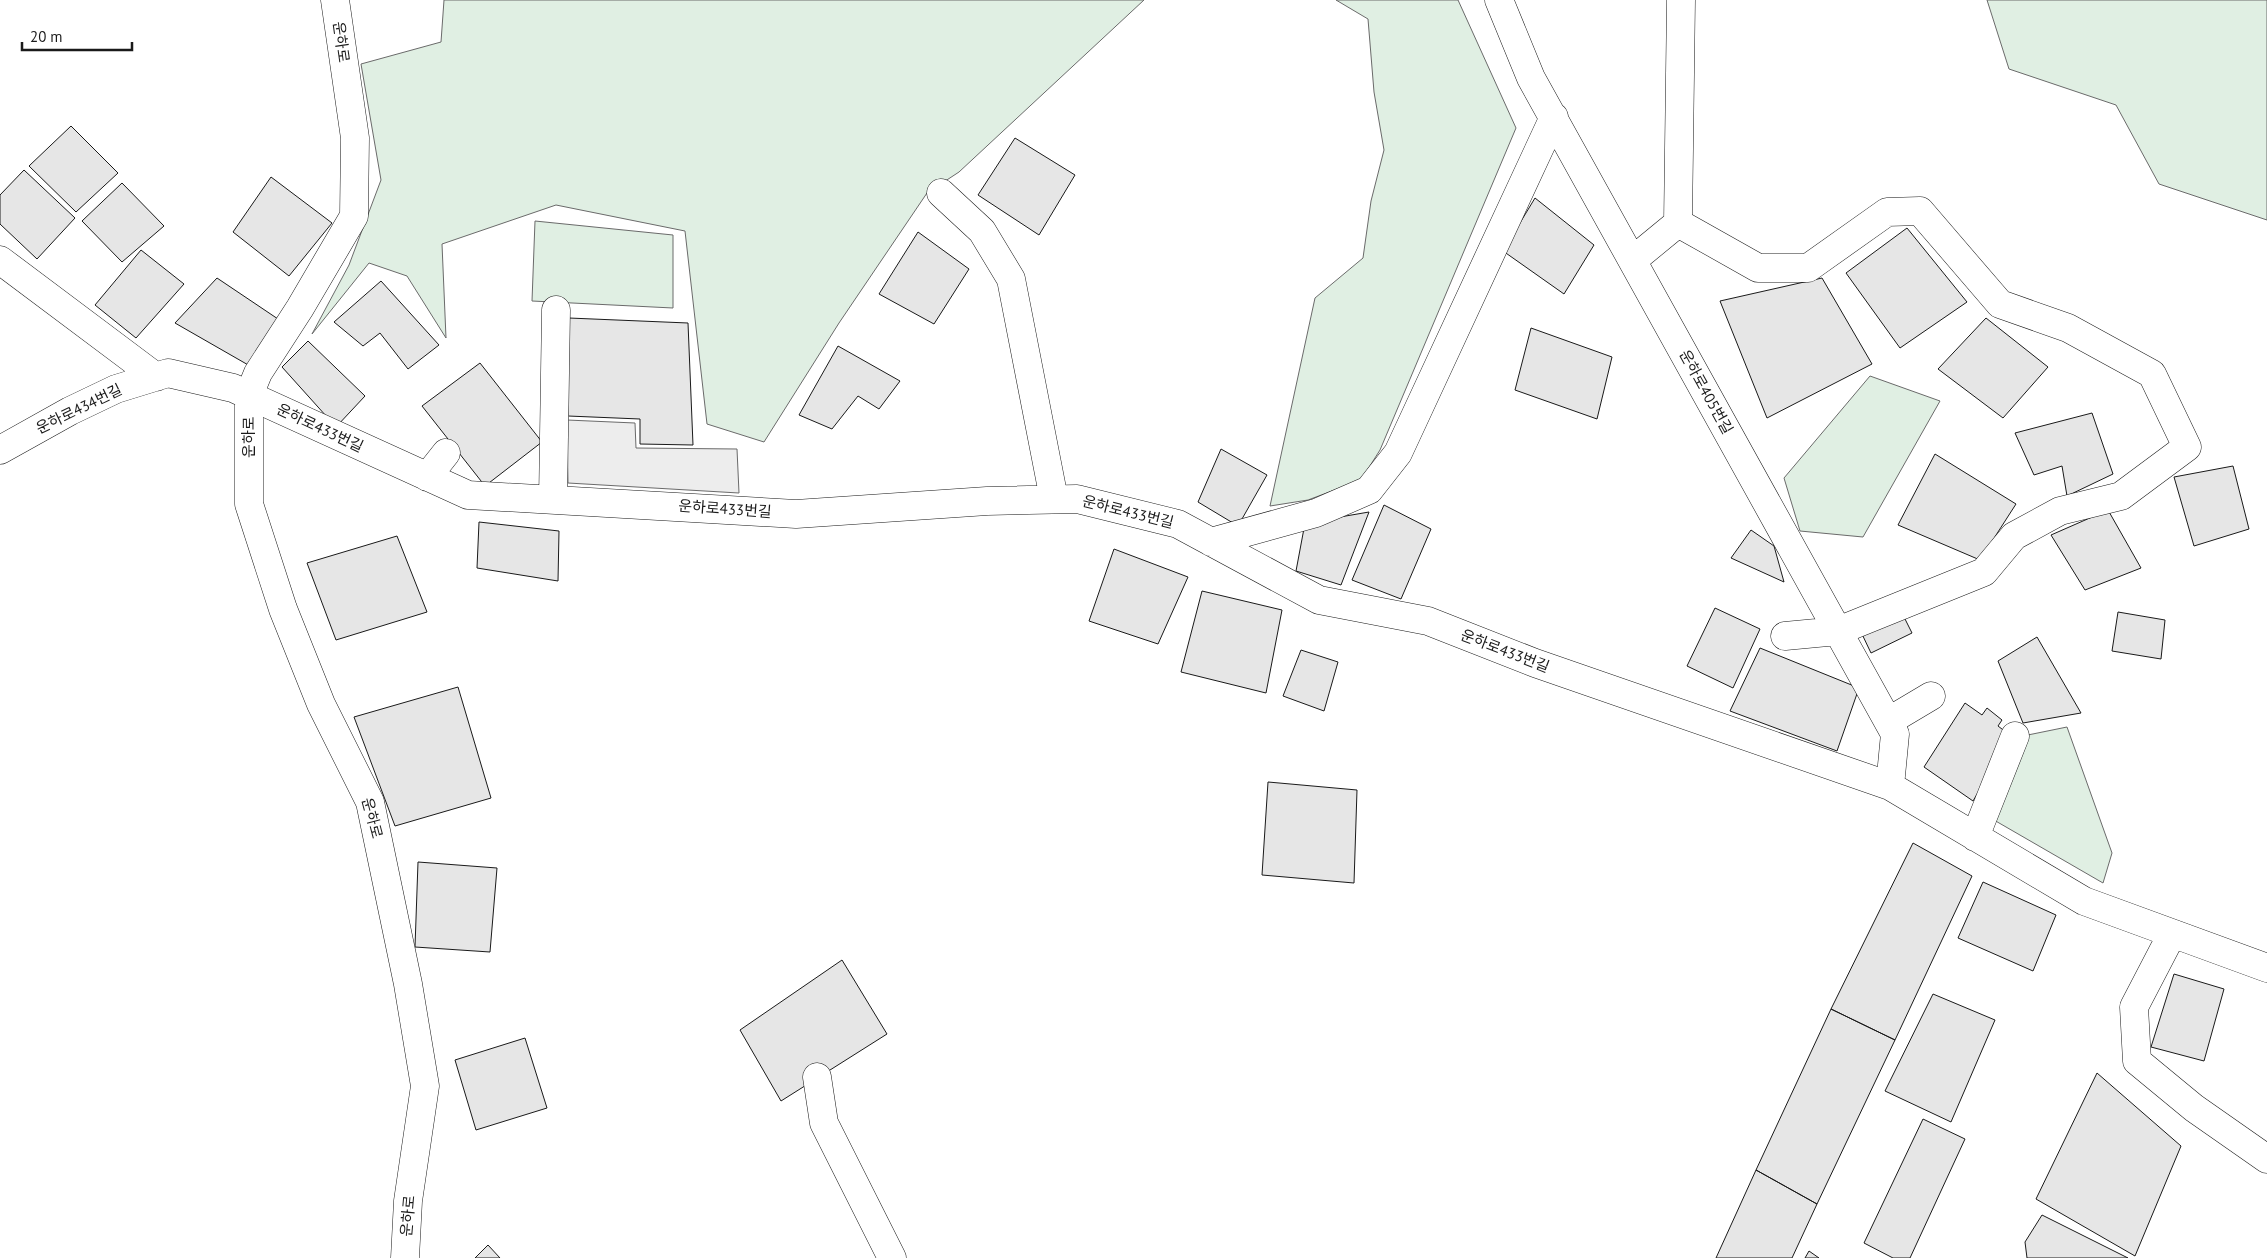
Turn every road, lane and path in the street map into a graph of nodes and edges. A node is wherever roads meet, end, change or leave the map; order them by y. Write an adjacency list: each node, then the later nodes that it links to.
1 (335, 0): 11 (street, 운하로)
2 (1499, 0): 4 (street, 운하로405번길)
3 (1680, 0): 6 (street)
4 (1554, 117): 8 (street, 운하로405번길); 17 (street)
5 (941, 193): 16 (street)
6 (1678, 223): 8 (street); 18 (street)
7 (0, 260): 10 (street)
8 (1633, 260): 18 (street, 운하로405번길)
9 (556, 310): 15 (street)
10 (156, 377): 11 (street, 운하로434번길); 12 (street, 운하로434번길)
11 (249, 395): 14 (street, 운하로433번길); 29 (street, 운하로)
12 (0, 450)
13 (446, 453): 14 (street)
14 (427, 477): 15 (street, 운하로433번길)
15 (553, 499): 16 (street, 운하로433번길)
16 (1054, 499): 17 (street, 운하로433번길)
17 (1211, 542): 23 (street, 운하로433번길)
18 (1838, 631): 19 (street); 21 (street, 운하로405번길)
19 (1785, 636)
20 (1932, 696): 21 (street)
21 (1888, 721): 23 (street, 운하로405번길)
22 (2015, 736): 24 (street)
23 (1890, 786): 24 (street, 운하로433번길)
24 (1975, 837): 25 (street, 운하로433번길)
25 (2172, 934): 26 (street, 운하로433번길); 28 (street)
26 (2267, 968)
27 (817, 1077): 30 (street)
28 (2267, 1159)
29 (405, 1258)
30 (892, 1258)

